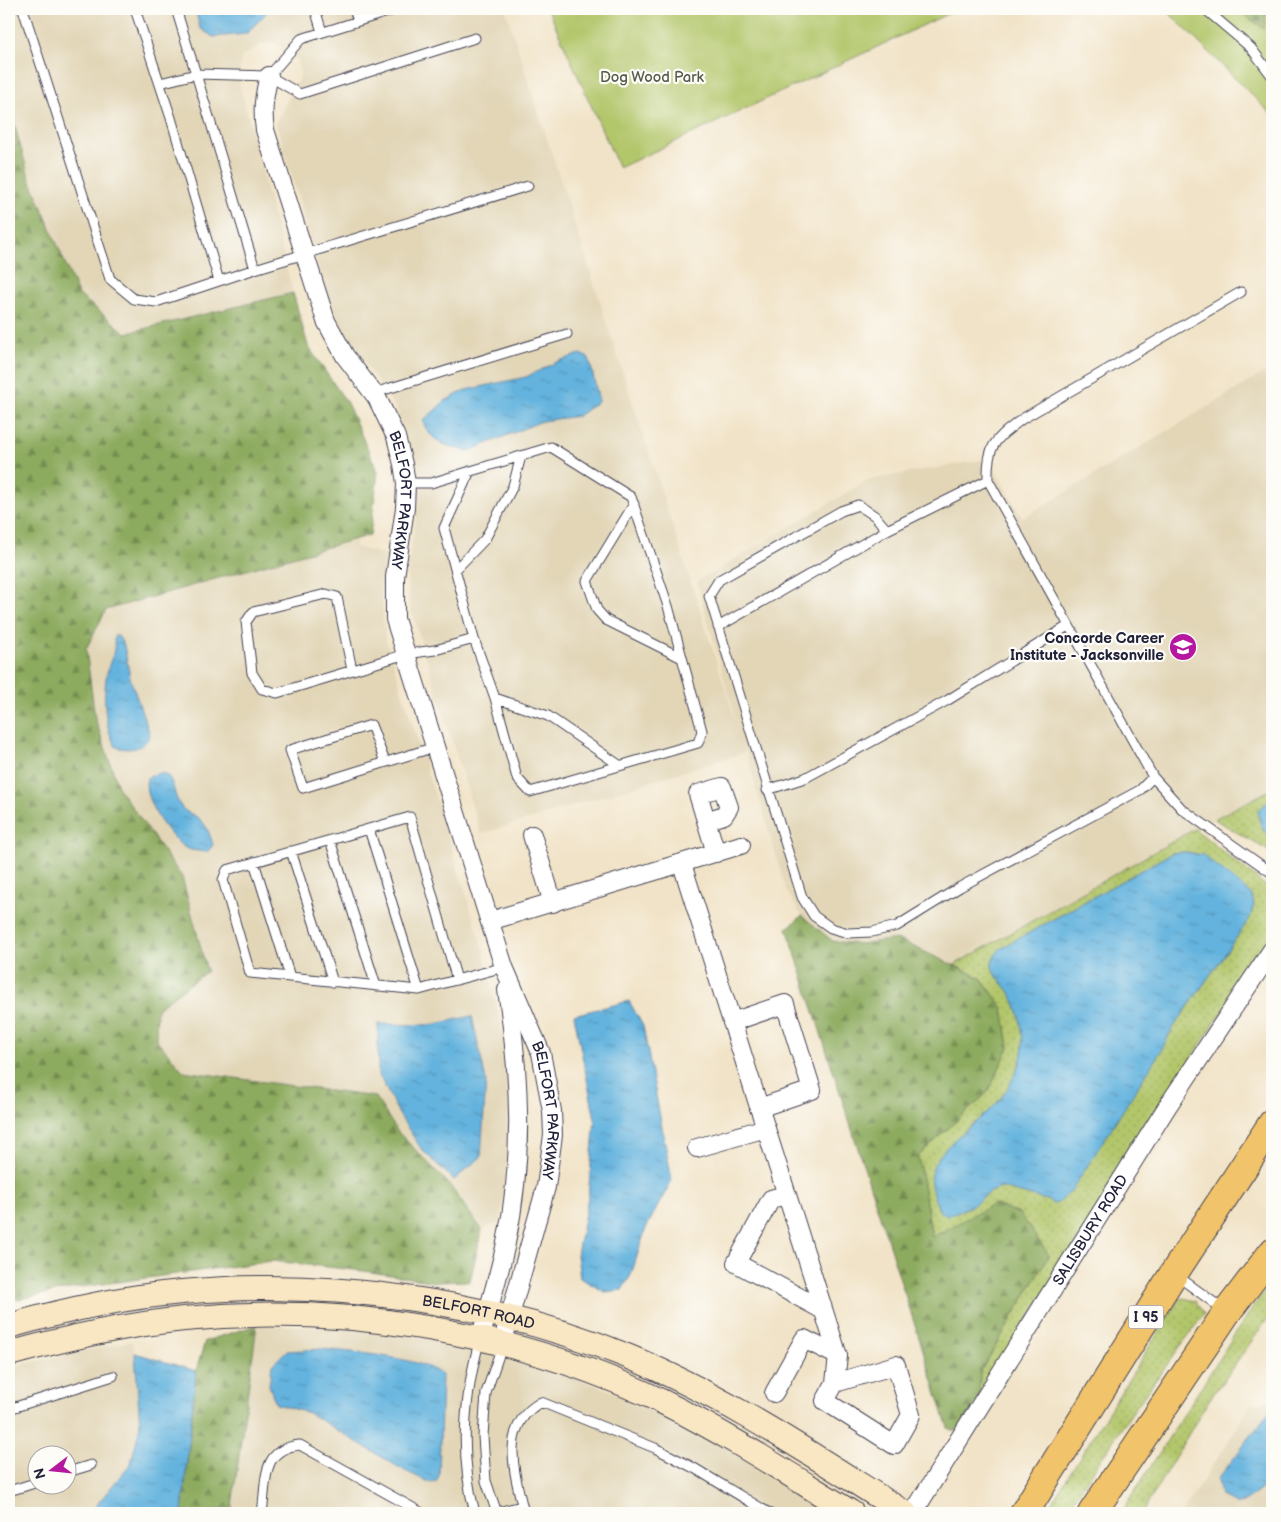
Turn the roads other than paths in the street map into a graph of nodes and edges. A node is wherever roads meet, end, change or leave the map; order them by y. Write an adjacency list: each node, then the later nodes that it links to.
1 (23, 9): 18 (lane)
2 (135, 9): 14 (lane)
3 (176, 9): 11 (lane)
4 (315, 9): 9 (lane)
5 (354, 9): 8 (lane)
6 (397, 9): 8 (lane)
7 (1205, 9): 13 (lane)
8 (358, 21): 9 (lane)
9 (322, 32): 12 (lane)
10 (475, 38): 12 (lane)
11 (196, 74): 12 (lane); 14 (lane); 17 (lane)
12 (269, 76): 16 (street, BELFORT PARKWAY)
13 (1272, 76)
14 (160, 83): 18 (lane)
15 (528, 186): 16 (lane)
16 (304, 255): 17 (lane); 21 (street, BELFORT PARKWAY)
17 (255, 269): 18 (lane)
18 (219, 281)
19 (1241, 292): 24 (lane)
20 (567, 334): 21 (lane)
21 (374, 393): 25 (street, BELFORT PARKWAY)
22 (521, 456): 23 (lane); 26 (lane); 28 (lane)
23 (470, 471): 25 (lane); 28 (lane)
24 (988, 480): 27 (lane); 29 (lane)
25 (406, 482): 32 (street, BELFORT PARKWAY)
26 (634, 504): 33 (lane); 33 (lane)
27 (887, 530): 30 (lane); 30 (lane)
28 (456, 569): 31 (lane)
29 (1068, 626): 39 (lane); 40 (lane)
30 (718, 627): 40 (lane)
31 (474, 639): 32 (lane); 35 (lane)
32 (406, 654): 34 (lane); 36 (street, BELFORT PARKWAY)
33 (682, 658): 38 (lane)
34 (352, 670): 34 (lane)
35 (495, 698): 38 (lane); 38 (lane)
36 (435, 747): 37 (lane); 52 (street, BELFORT PARKWAY)
37 (385, 762): 37 (lane)
38 (619, 765)
39 (1153, 777): 40 (lane); 50 (lane)
40 (767, 790)
41 (706, 821): 47 (street)
42 (369, 829): 44 (lane); 56 (lane); 59 (lane)
43 (532, 835): 51 (street)
44 (330, 840): 46 (lane); 58 (lane)
45 (741, 845): 47 (street)
46 (292, 851): 48 (lane); 57 (lane)
47 (716, 853): 49 (street)
48 (254, 862): 55 (lane); 55 (lane)
49 (682, 864): 51 (street); 60 (street)
50 (1272, 873)
51 (552, 903): 52 (street)
52 (490, 922): 54 (street, BELFORT PARKWAY)
53 (1272, 950): 91 (street, SALISBURY ROAD)
54 (504, 967): 56 (lane); 70 (street, BELFORT PARKWAY); 70 (street, BELFORT PARKWAY)
55 (290, 977): 57 (lane)
56 (457, 980): 59 (lane)
57 (333, 982): 58 (lane)
58 (376, 986): 59 (lane)
59 (419, 990)
60 (732, 1022): 61 (street); 61 (street)
61 (759, 1108): 63 (street)
62 (1272, 1124): 67 (highway, I 95)
63 (766, 1128): 64 (street); 65 (street)
64 (697, 1148)
65 (786, 1195): 68 (street); 68 (street)
66 (1272, 1253): 69 (highway)
67 (1174, 1273): 69 (lane); 92 (highway, I 95)
68 (823, 1310): 74 (street)
69 (1227, 1312): 93 (highway)
70 (498, 1316): 71 (street, BELFORT ROAD); 72 (street, BELFORT PARKWAY); 90 (street, BELFORT ROAD)
71 (9, 1326)
72 (491, 1342): 73 (street, BELFORT ROAD); 86 (lane); 87 (lane); 89 (street, BELFORT ROAD)
73 (9, 1354)
74 (838, 1356): 76 (street); 77 (street)
75 (113, 1376): 78 (lane)
76 (835, 1383): 76 (street)
77 (774, 1393)
78 (9, 1409)
79 (91, 1465): 80 (lane)
80 (78, 1469)
81 (28, 1485): 82 (lane)
82 (9, 1491)
83 (523, 1509): 87 (lane); 88 (lane)
84 (262, 1513): 85 (lane)
85 (422, 1513)
86 (475, 1513)
87 (496, 1513)
88 (769, 1513)
89 (852, 1513)
90 (904, 1513)
91 (913, 1513)
92 (1024, 1513)
93 (1092, 1513)

